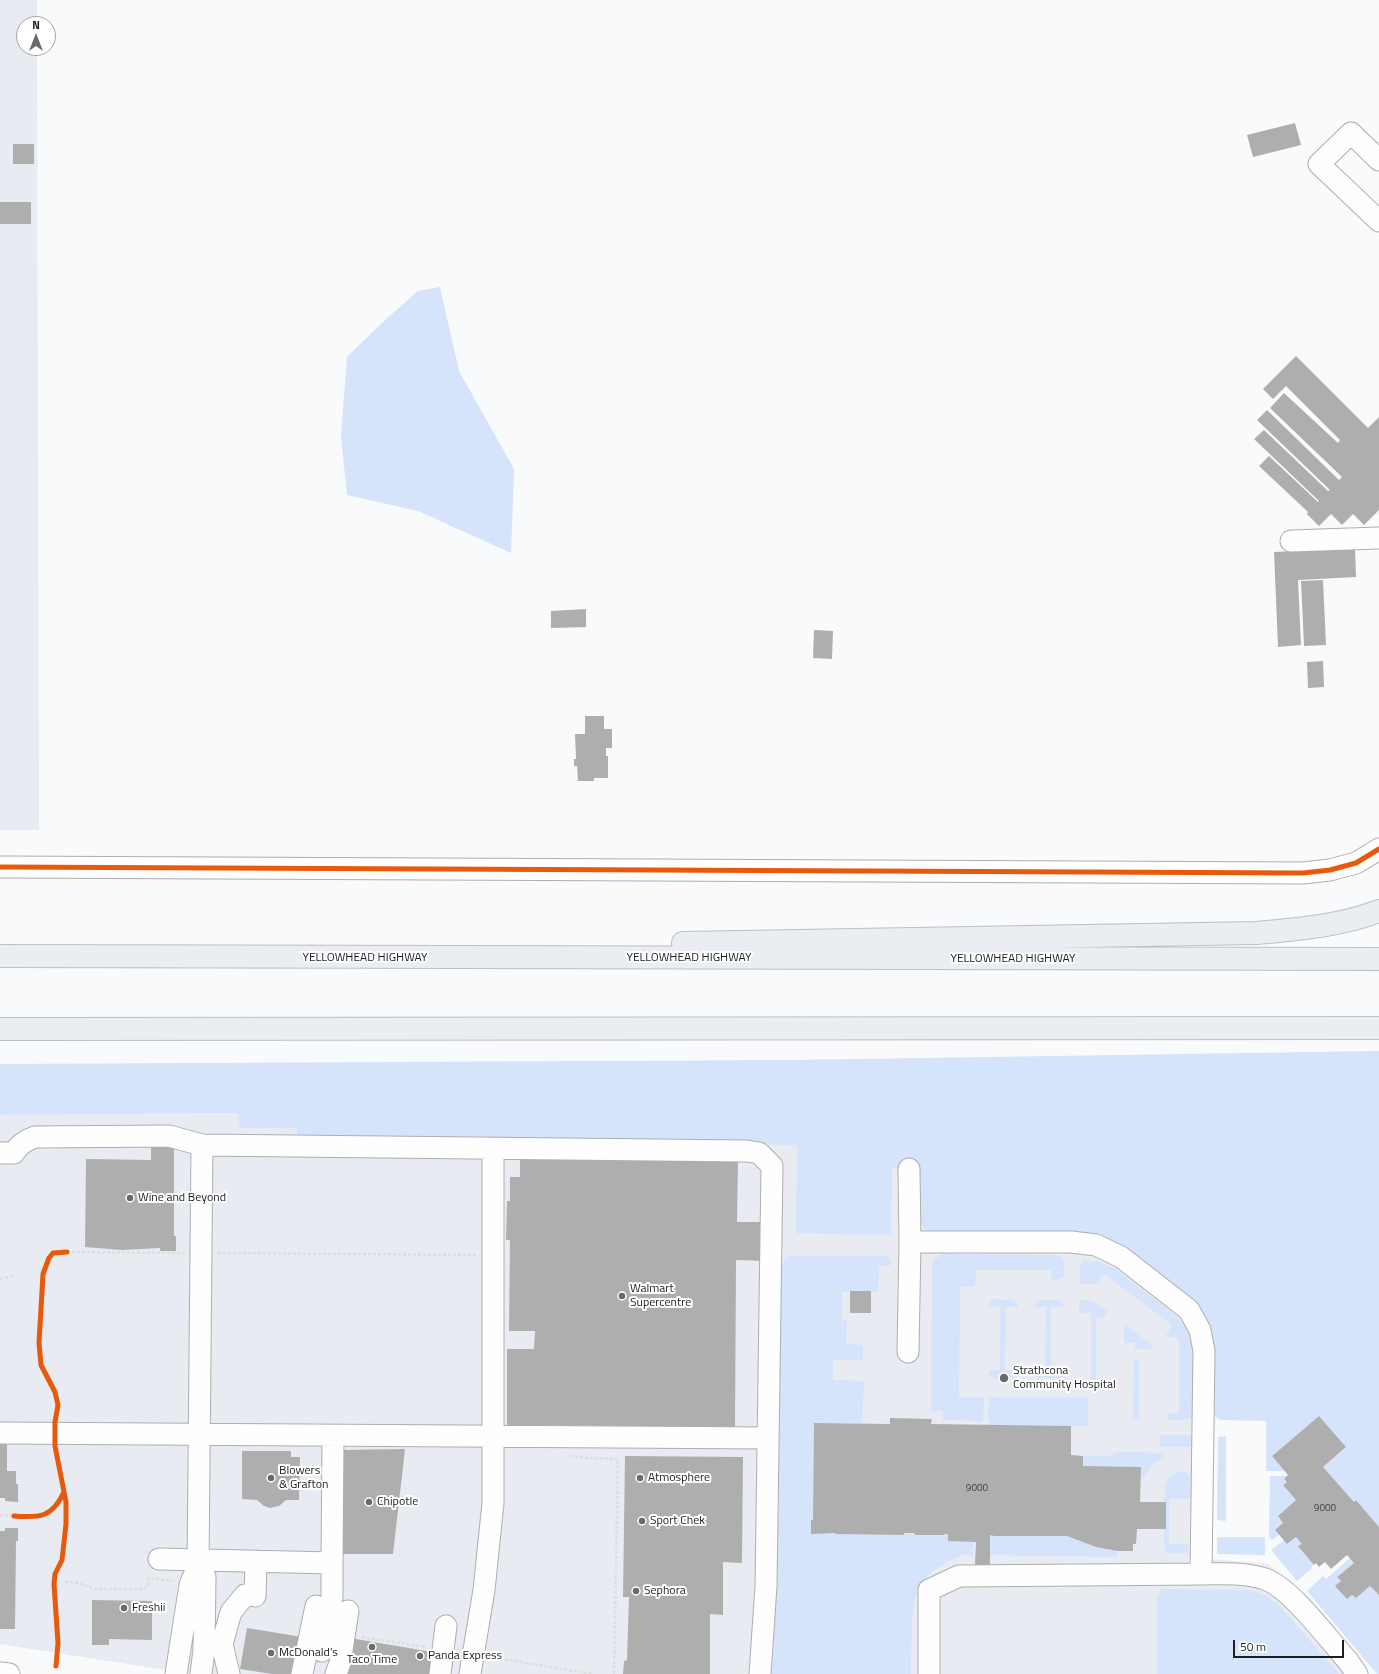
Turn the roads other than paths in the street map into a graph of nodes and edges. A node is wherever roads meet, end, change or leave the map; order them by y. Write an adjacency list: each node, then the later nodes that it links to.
1 (1379, 160): 2 (street)
2 (1379, 221)
3 (1379, 538): 4 (street)
4 (1291, 541)
5 (1379, 849): 6 (street)
6 (0, 867)
7 (1379, 911): 9 (highway)
8 (0, 956): 9 (highway, YELLOWHEAD HIGHWAY)
9 (484, 958): 10 (highway, YELLOWHEAD HIGHWAY)
10 (1379, 959)
11 (1379, 1028): 12 (highway)
12 (0, 1029)
13 (202, 1145): 14 (street); 15 (street); 20 (street)
14 (493, 1149): 22 (street); 23 (street)
15 (0, 1153)
16 (909, 1169): 17 (street)
17 (910, 1242): 18 (street); 28 (street)
18 (908, 1352)
19 (0, 1433): 20 (street)
20 (200, 1435): 21 (street); 27 (street)
21 (334, 1436): 22 (street); 26 (street)
22 (492, 1436): 23 (street); 41 (street)
23 (768, 1438): 42 (street)
24 (159, 1559): 27 (street)
25 (256, 1561): 26 (street); 27 (street); 37 (street)
26 (332, 1563): 32 (street)
27 (196, 1568): 33 (street); 36 (street)
28 (1200, 1574): 43 (street); 44 (street)
29 (316, 1606): 38 (street)
30 (348, 1611): 39 (street)
31 (446, 1626): 40 (street)
32 (322, 1651)
33 (204, 1670)
34 (0, 1672): 35 (street)
35 (9, 1674)
36 (176, 1674)
37 (229, 1674)
38 (302, 1674)
39 (336, 1674)
40 (440, 1674)
41 (470, 1674)
42 (760, 1674)
43 (929, 1674)
44 (1357, 1674)

